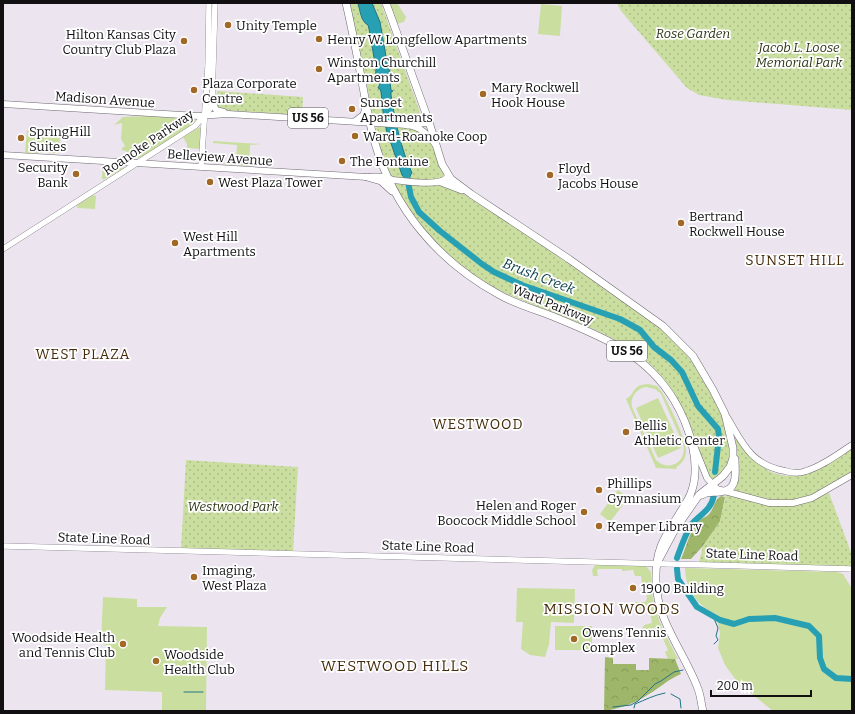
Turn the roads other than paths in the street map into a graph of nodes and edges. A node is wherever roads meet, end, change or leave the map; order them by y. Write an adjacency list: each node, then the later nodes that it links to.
1 (210, 3): 10 (street)
2 (215, 3): 5 (street)
3 (346, 3): 8 (highway, Ward Parkway)
4 (386, 3): 7 (highway)
5 (212, 101): 9 (main road, US 56); 10 (street)
6 (3, 104): 10 (main road, Madison Avenue)
7 (422, 104): 13 (highway); 14 (highway)
8 (367, 105): 11 (highway); 12 (highway, Ward Parkway)
9 (233, 114): 10 (main road, Roanoke Parkway); 11 (main road, Roanoke Parkway / US 56)
10 (205, 116): 18 (street, Roanoke Parkway); 19 (street)
11 (356, 121): 12 (main road, Roanoke Parkway / US 56)
12 (370, 122): 15 (main road, Roanoke Parkway / US 56); 22 (highway, Ward Parkway)
13 (429, 122): 14 (highway); 16 (highway)
14 (417, 123): 15 (highway)
15 (403, 125): 16 (main road, Roanoke Parkway / US 56)
16 (435, 144): 20 (highway, US 56)
17 (3, 155): 18 (main road, Belleview Avenue)
18 (140, 163): 19 (main road, Belleview Avenue); 26 (street, Roanoke Parkway)
19 (201, 167): 21 (main road, Belleview Avenue / US 56)
20 (448, 175): 23 (main road); 24 (highway, US 56)
21 (367, 177): 22 (main road, Belleview Avenue); 25 (highway, US 56)
22 (388, 178): 23 (main road, Belleview Avenue); 25 (highway, Ward Parkway)
23 (441, 182): 24 (highway)
24 (471, 194): 27 (highway, US 56)
25 (396, 196): 28 (highway, Ward Parkway / US 56)
26 (3, 249)
27 (725, 414): 29 (main road); 30 (highway, US 56)
28 (693, 443): 32 (main road, Ward Parkway); 36 (highway, US 56)
29 (852, 445)
30 (733, 448): 32 (highway, US 56); 33 (highway)
31 (852, 474): 33 (main road, Ward Parkway)
32 (713, 484): 33 (main road, Ward Parkway); 34 (highway, US 56)
33 (724, 492): 34 (highway)
34 (682, 518): 36 (highway, US 56)
35 (3, 546): 36 (street, State Line Road)
36 (657, 563): 37 (street, State Line Road); 38 (highway, US 56)
37 (852, 569)
38 (703, 711)

